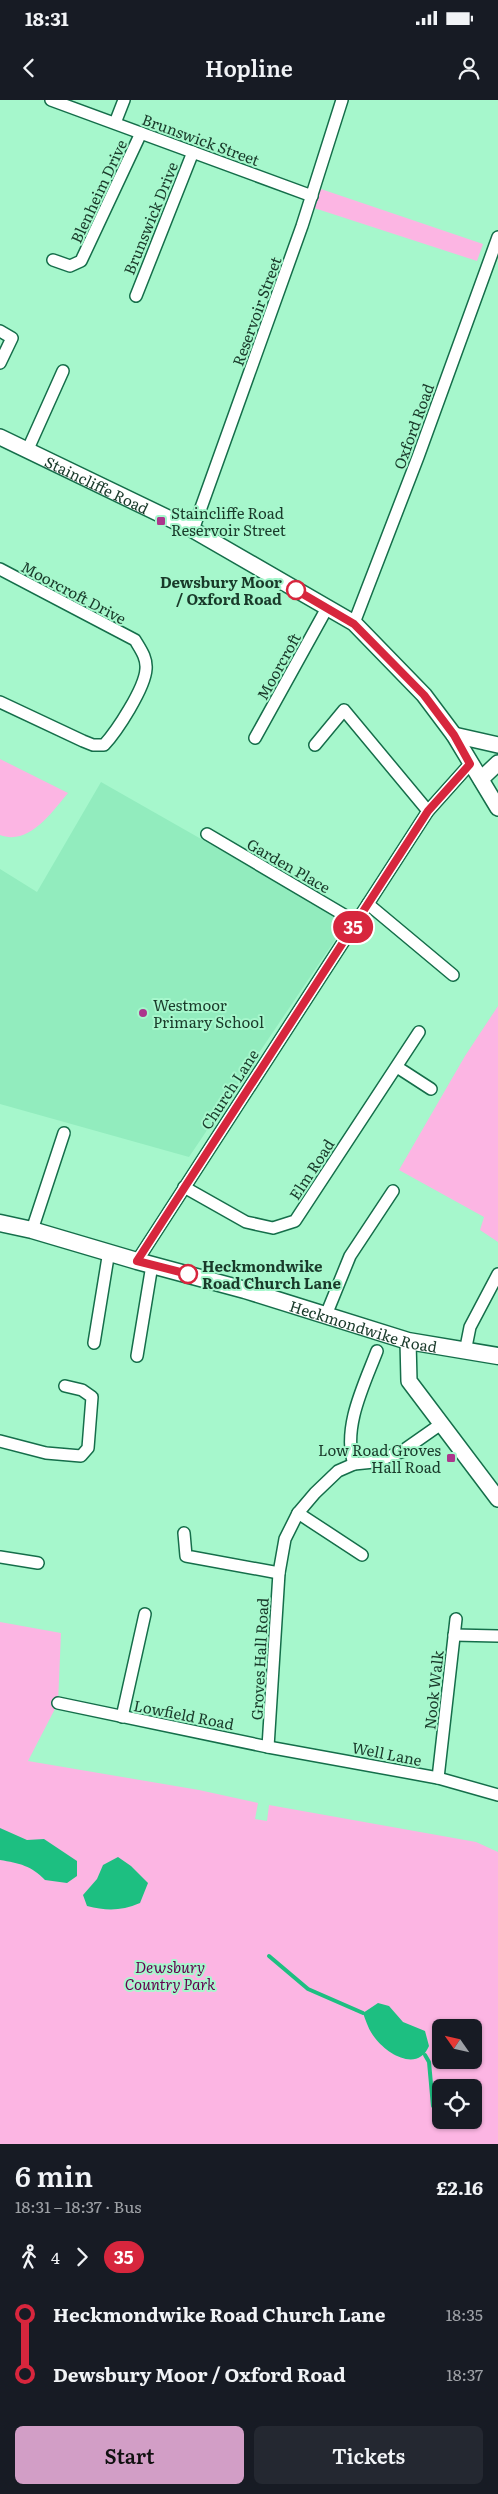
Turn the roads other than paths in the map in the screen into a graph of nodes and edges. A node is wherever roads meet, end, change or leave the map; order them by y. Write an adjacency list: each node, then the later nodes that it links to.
1 (51, 100): 4 (street, Brunswick Street)
2 (124, 100): 4 (street)
3 (342, 100): 7 (street, Reservoir Street)
4 (115, 123): 5 (street, Brunswick Street)
5 (141, 133): 6 (street, Brunswick Street); 9 (street, Blenheim Drive)
6 (193, 152): 7 (street, Brunswick Street); 12 (street, Brunswick Drive)
7 (312, 196): 18 (street, Reservoir Street)
8 (498, 237): 10 (street, Oxford Road)
9 (54, 260)
10 (486, 271): 11 (street); 21 (street, Oxford Road)
11 (498, 275)
12 (136, 296)
13 (0, 332): 14 (street)
14 (0, 363)
15 (63, 371): 17 (street)
16 (0, 437): 17 (street, Staincliffe Road)
17 (28, 449): 18 (street, Staincliffe Road)
18 (193, 530): 20 (street, Staincliffe Road)
19 (0, 569): 22 (street, Moorcroft Drive)
20 (328, 608): 21 (street, Staincliffe Road); 24 (street, Moorcroft)
21 (354, 624): 23 (street, Staincliffe Road)
22 (0, 702)
23 (454, 735): 26 (street); 28 (street, Staincliffe Road)
24 (254, 738)
25 (315, 745): 31 (street)
26 (498, 745)
27 (498, 762): 29 (street)
28 (470, 764): 29 (street, Staincliffe Road); 31 (street, Church Lane)
29 (481, 779): 30 (street, Staincliffe Road)
30 (498, 808)
31 (428, 811): 33 (street, Church Lane)
32 (207, 834): 34 (street, Garden Place)
33 (368, 904): 34 (street, Church Lane); 35 (street)
34 (356, 922): 40 (street, Church Lane)
35 (453, 975)
36 (419, 1032): 37 (street, Elm Road)
37 (397, 1067): 38 (street); 40 (street, Elm Road)
38 (431, 1088)
39 (64, 1133): 43 (street)
40 (184, 1187): 45 (street, Church Lane)
41 (393, 1191): 47 (street)
42 (0, 1223): 43 (main road, Heckmondwike Road)
43 (32, 1230): 44 (main road, Heckmondwike Road)
44 (109, 1251): 45 (main road, Heckmondwike Road); 49 (street)
45 (145, 1263): 47 (main road, Heckmondwike Road); 52 (street)
46 (498, 1274): 51 (street)
47 (326, 1316): 48 (main road, Heckmondwike Road)
48 (408, 1341): 51 (main road, Heckmondwike Road); 55 (street)
49 (94, 1342)
50 (377, 1351): 57 (street)
51 (465, 1352): 53 (main road, Heckmondwike Road)
52 (137, 1356)
53 (498, 1356)
54 (65, 1386): 56 (street)
55 (441, 1424): 57 (street, Groves Hall Road); 58 (street)
56 (0, 1441)
57 (354, 1464): 59 (street, Groves Hall Road)
58 (498, 1499)
59 (298, 1513): 61 (street); 64 (street, Groves Hall Road)
60 (184, 1533): 64 (street)
61 (362, 1554)
62 (0, 1557): 63 (street)
63 (38, 1563)
64 (279, 1573): 71 (street, Groves Hall Road)
65 (145, 1614): 70 (street, Lowfield Road)
66 (456, 1619): 67 (street, Nook Walk)
67 (454, 1635): 68 (street, Nook Walk); 72 (street, Nook Walk)
68 (498, 1636)
69 (58, 1703): 70 (street, Lowfield Road)
70 (122, 1717): 71 (street, Lowfield Road)
71 (268, 1747): 72 (street, Well Lane)
72 (438, 1778): 73 (street, Well Lane)
73 (498, 1794)

